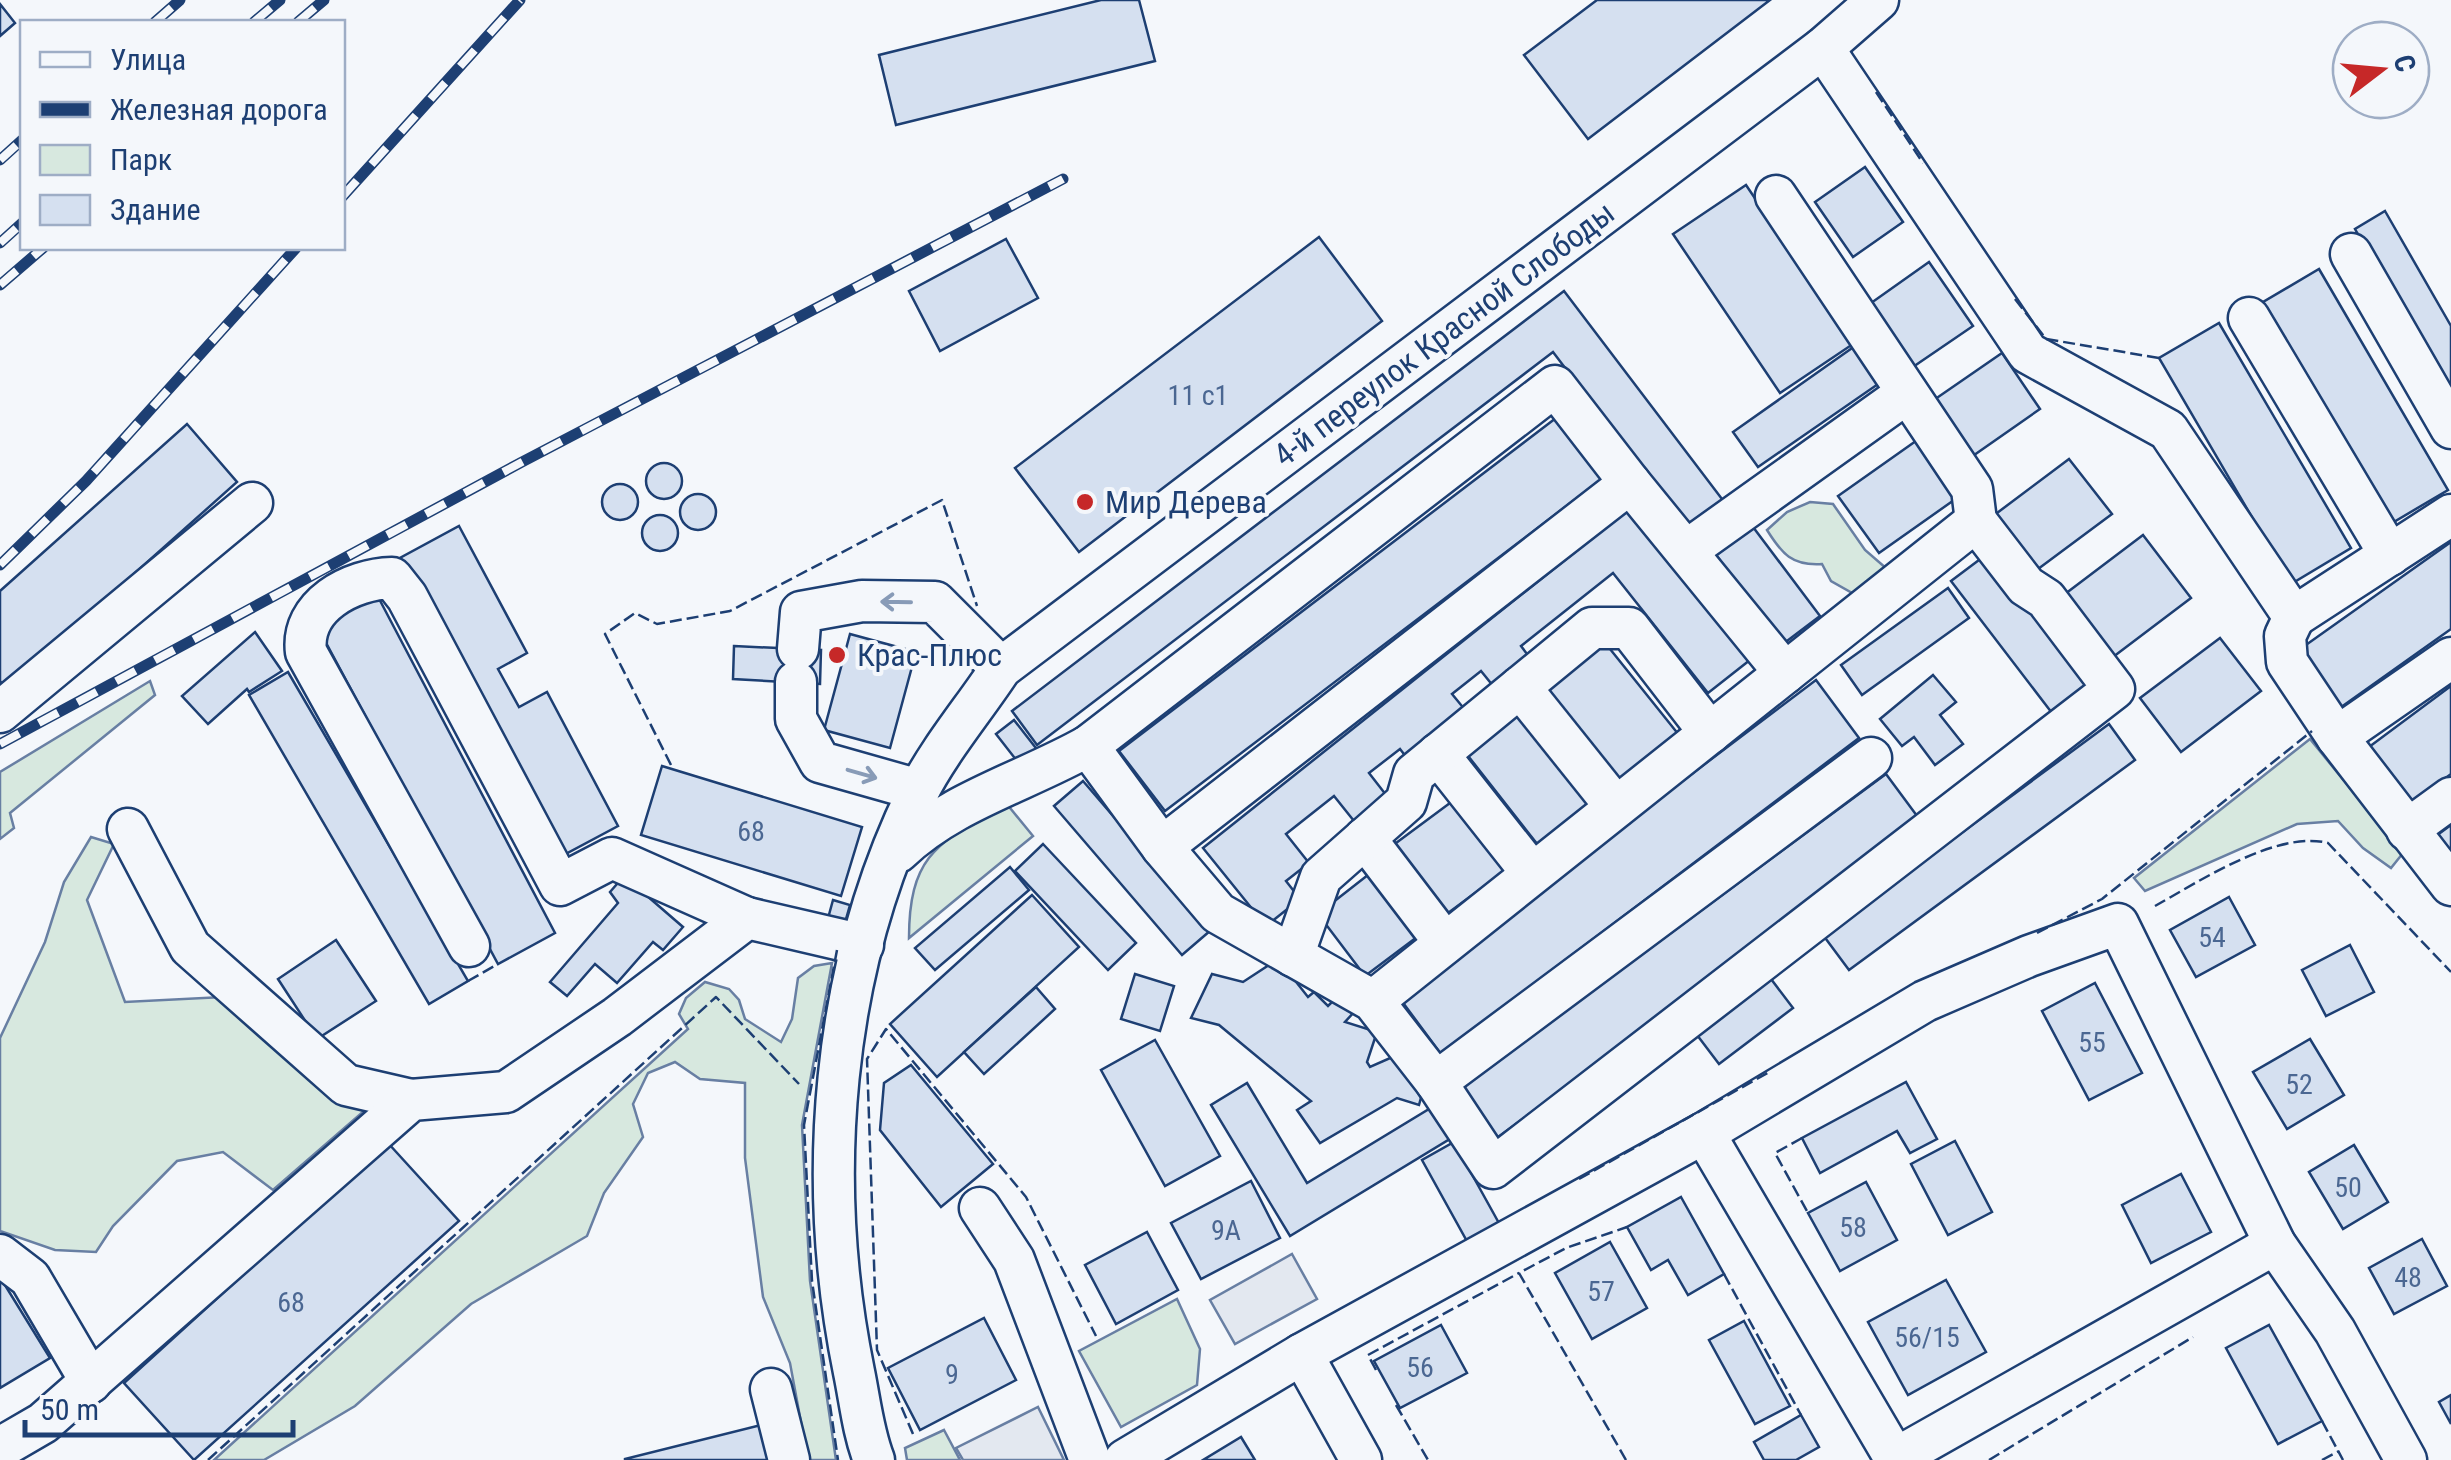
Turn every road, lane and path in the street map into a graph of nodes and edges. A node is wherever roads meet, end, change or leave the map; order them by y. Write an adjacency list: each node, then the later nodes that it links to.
1 (1878, 0): 2 (street, 4-й переулок Красной Слободы)
2 (1823, 48): 14 (street); 16 (street, 4-й переулок Красной Слободы)
3 (1776, 196): 6 (street)
4 (2352, 254): 7 (street)
5 (2249, 318): 13 (street)
6 (1907, 393): 11 (street); 12 (street)
7 (2451, 428)
8 (1630, 482): 12 (street); 22 (street); 31 (street)
9 (252, 503): 19 (street)
10 (2451, 515): 13 (street)
11 (1976, 521): 17 (street); 41 (street)
12 (1686, 552): 17 (street)
13 (2390, 555): 14 (street)
14 (2294, 617): 21 (street)
15 (2451, 658): 21 (street)
16 (1001, 668): 25 (street, 4-й переулок Красной Слободы); 25 (street, one-way to 25)
17 (1785, 673): 20 (street)
18 (1520, 687): 20 (street); 23 (street); 27 (street)
19 (0, 712)
20 (1710, 733): 27 (street)
21 (2338, 737): 29 (street)
22 (1088, 746): 31 (street); 32 (street)
23 (1438, 754): 30 (street); 33 (street)
24 (1871, 758): 41 (street)
25 (919, 790): 32 (street, 4-й переулок Красной Слободы)
26 (2451, 798): 29 (street)
27 (1616, 806): 33 (street)
28 (128, 830): 42 (street)
29 (2407, 830): 34 (street)
30 (1365, 838): 36 (street); 39 (street)
31 (1162, 847): 39 (street)
32 (886, 863): 37 (street, 4-й переулок Красной Слободы)
33 (1532, 872): 36 (street)
34 (2451, 884)
35 (747, 918): 37 (street); 38 (street); 42 (street)
36 (1446, 942): 40 (street)
37 (863, 945): 52 (street, 4-й переулок Красной Слободы)
38 (469, 946)
39 (1293, 956): 40 (street)
40 (1373, 1001): 41 (street)
41 (1436, 1082)
42 (412, 1100): 48 (street)
43 (1704, 1133): 45 (street); 47 (street); 56 (street)
44 (980, 1208): 53 (street)
45 (2276, 1244): 56 (street); 57 (street)
46 (0, 1255): 48 (street)
47 (1302, 1354): 54 (street); 55 (street)
48 (91, 1382): 50 (street)
49 (771, 1390): 51 (street)
50 (0, 1448)
51 (789, 1460)
52 (874, 1460)
53 (1090, 1460)
54 (1125, 1460)
55 (1361, 1460)
56 (1895, 1460)
57 (2406, 1460)

